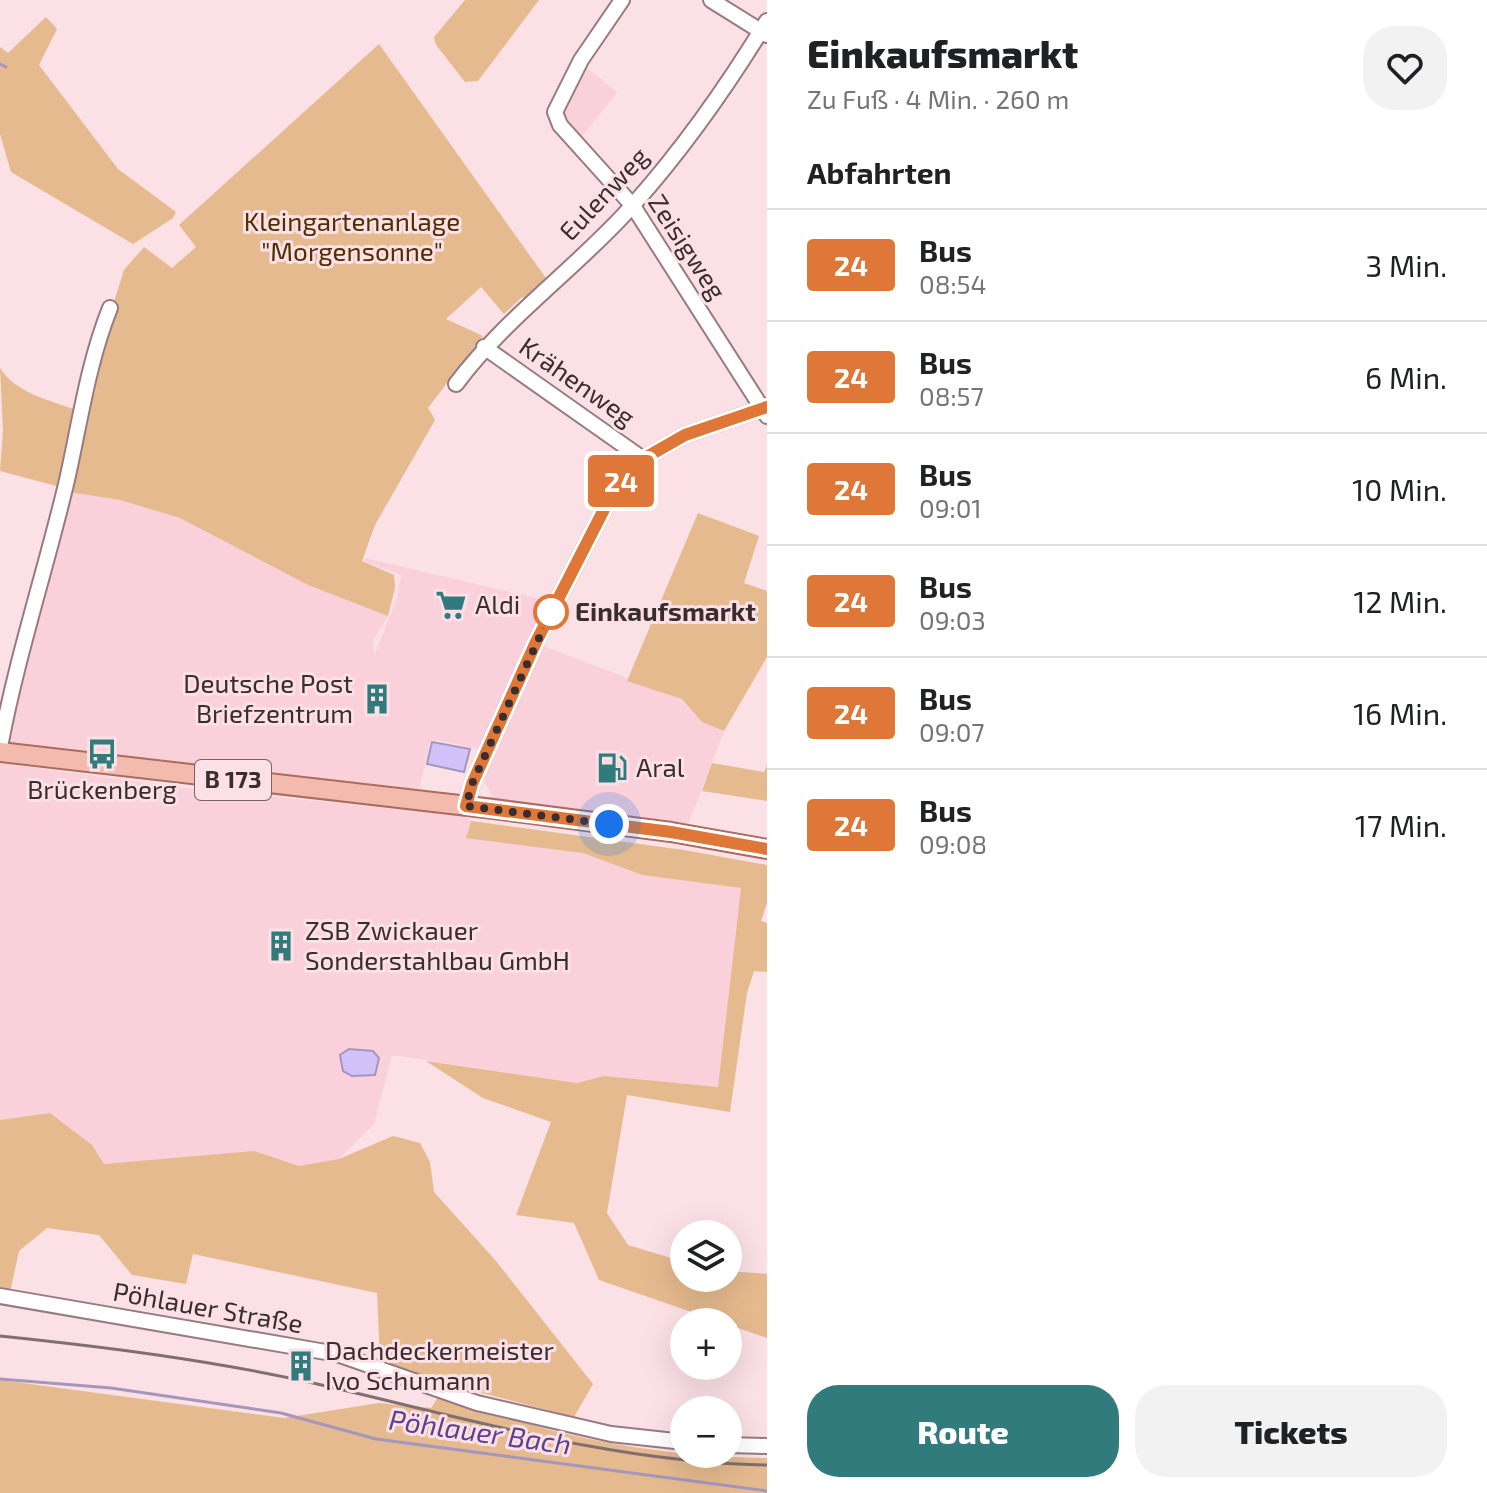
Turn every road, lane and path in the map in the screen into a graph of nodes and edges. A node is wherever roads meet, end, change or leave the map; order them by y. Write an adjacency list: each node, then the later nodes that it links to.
1 (622, 0): 4 (street, Zeisigweg)
2 (711, 0): 3 (street)
3 (765, 29): 4 (street, Eulenweg)
4 (633, 206): 6 (street, Eulenweg); 8 (street, Zeisigweg)
5 (110, 308): 10 (street)
6 (484, 347): 7 (street, Eulenweg); 9 (street, Krähenweg)
7 (456, 384)
8 (765, 411): 9 (street)
9 (643, 459): 11 (street)
10 (0, 749): 11 (main road, B 173)
11 (466, 806): 12 (main road, B 173)
12 (767, 849)
13 (0, 1296): 14 (street, Pöhlauer Straße)
14 (670, 1440)
15 (742, 1445): 16 (street)
16 (767, 1446)

